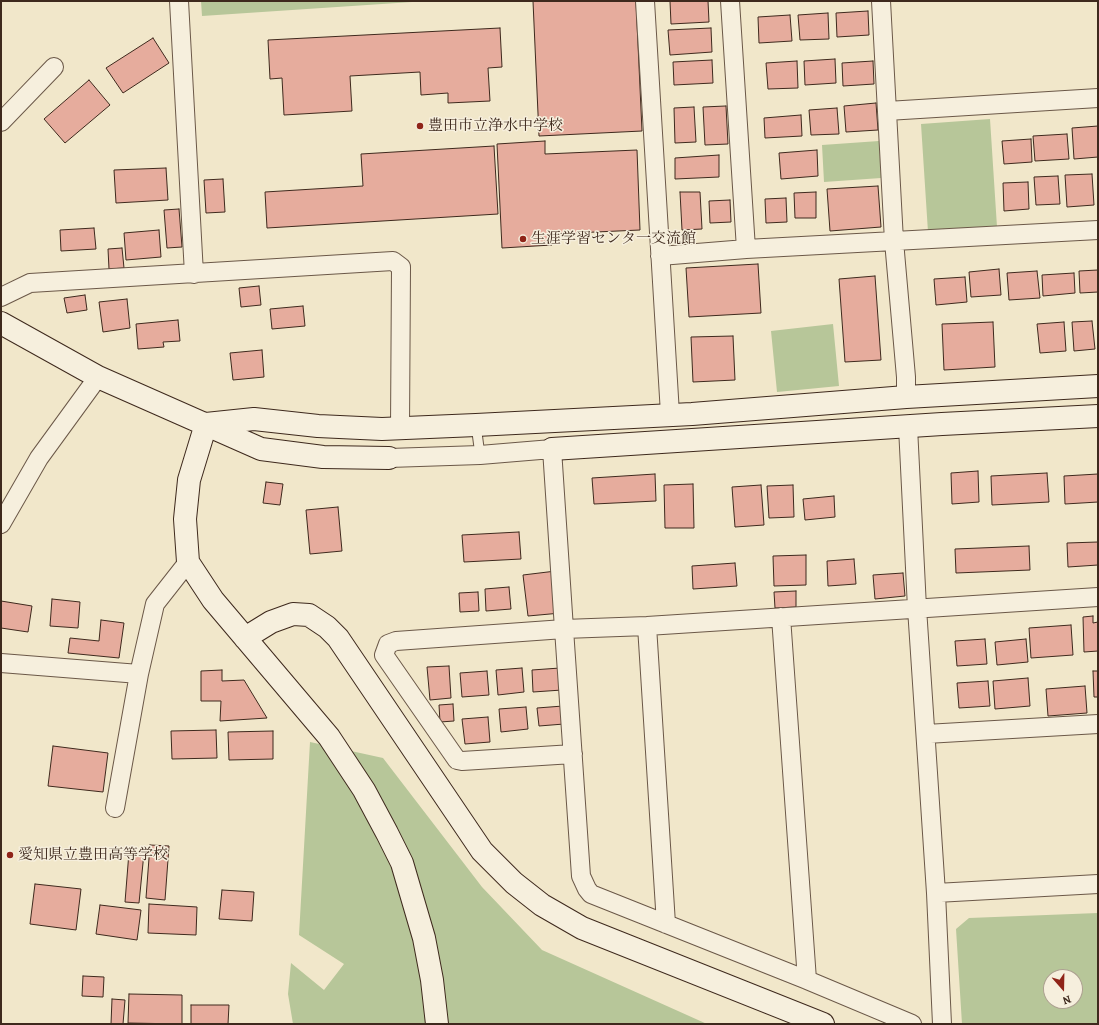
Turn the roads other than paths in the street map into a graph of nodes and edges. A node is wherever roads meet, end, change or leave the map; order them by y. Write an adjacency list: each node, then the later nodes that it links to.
1 (179, 1): 13 (street)
2 (645, 1): 12 (street)
3 (730, 1): 11 (street)
4 (881, 1): 7 (street)
5 (54, 67): 8 (street)
6 (1098, 98): 7 (street)
7 (887, 111): 10 (street)
8 (1, 122)
9 (1098, 230): 10 (street)
10 (894, 241): 11 (street); 18 (street)
11 (746, 249): 12 (street)
12 (660, 256): 19 (street)
13 (194, 274): 14 (street); 24 (street)
14 (1, 297)
15 (1, 323): 16 (street)
16 (98, 377): 22 (street); 28 (street)
17 (1098, 386): 18 (street)
18 (906, 397): 19 (street)
19 (670, 414): 21 (street)
20 (1098, 416): 23 (street)
21 (476, 420): 24 (street); 26 (lane)
22 (206, 424): 24 (street); 27 (street); 29 (street)
23 (908, 427): 25 (street); 31 (street)
24 (400, 428)
25 (552, 449): 26 (street); 34 (street)
26 (480, 455): 27 (street)
27 (389, 458)
28 (1, 524)
29 (188, 562): 35 (street); 37 (street)
30 (1098, 597): 31 (street)
31 (917, 608): 32 (street); 39 (street)
32 (781, 617): 33 (street); 45 (street)
33 (647, 626): 34 (street); 44 (street)
34 (564, 629): 40 (street); 40 (street)
35 (245, 638): 46 (street); 47 (street)
36 (1, 663): 37 (street)
37 (138, 674): 41 (street)
38 (1098, 724): 39 (street)
39 (926, 734): 43 (street)
40 (572, 754): 44 (street)
41 (115, 808)
42 (1098, 884): 43 (street)
43 (936, 893): 49 (street)
44 (666, 924): 45 (street)
45 (807, 980): 48 (street)
46 (437, 1024)
47 (823, 1024)
48 (912, 1024)
49 (942, 1024)

